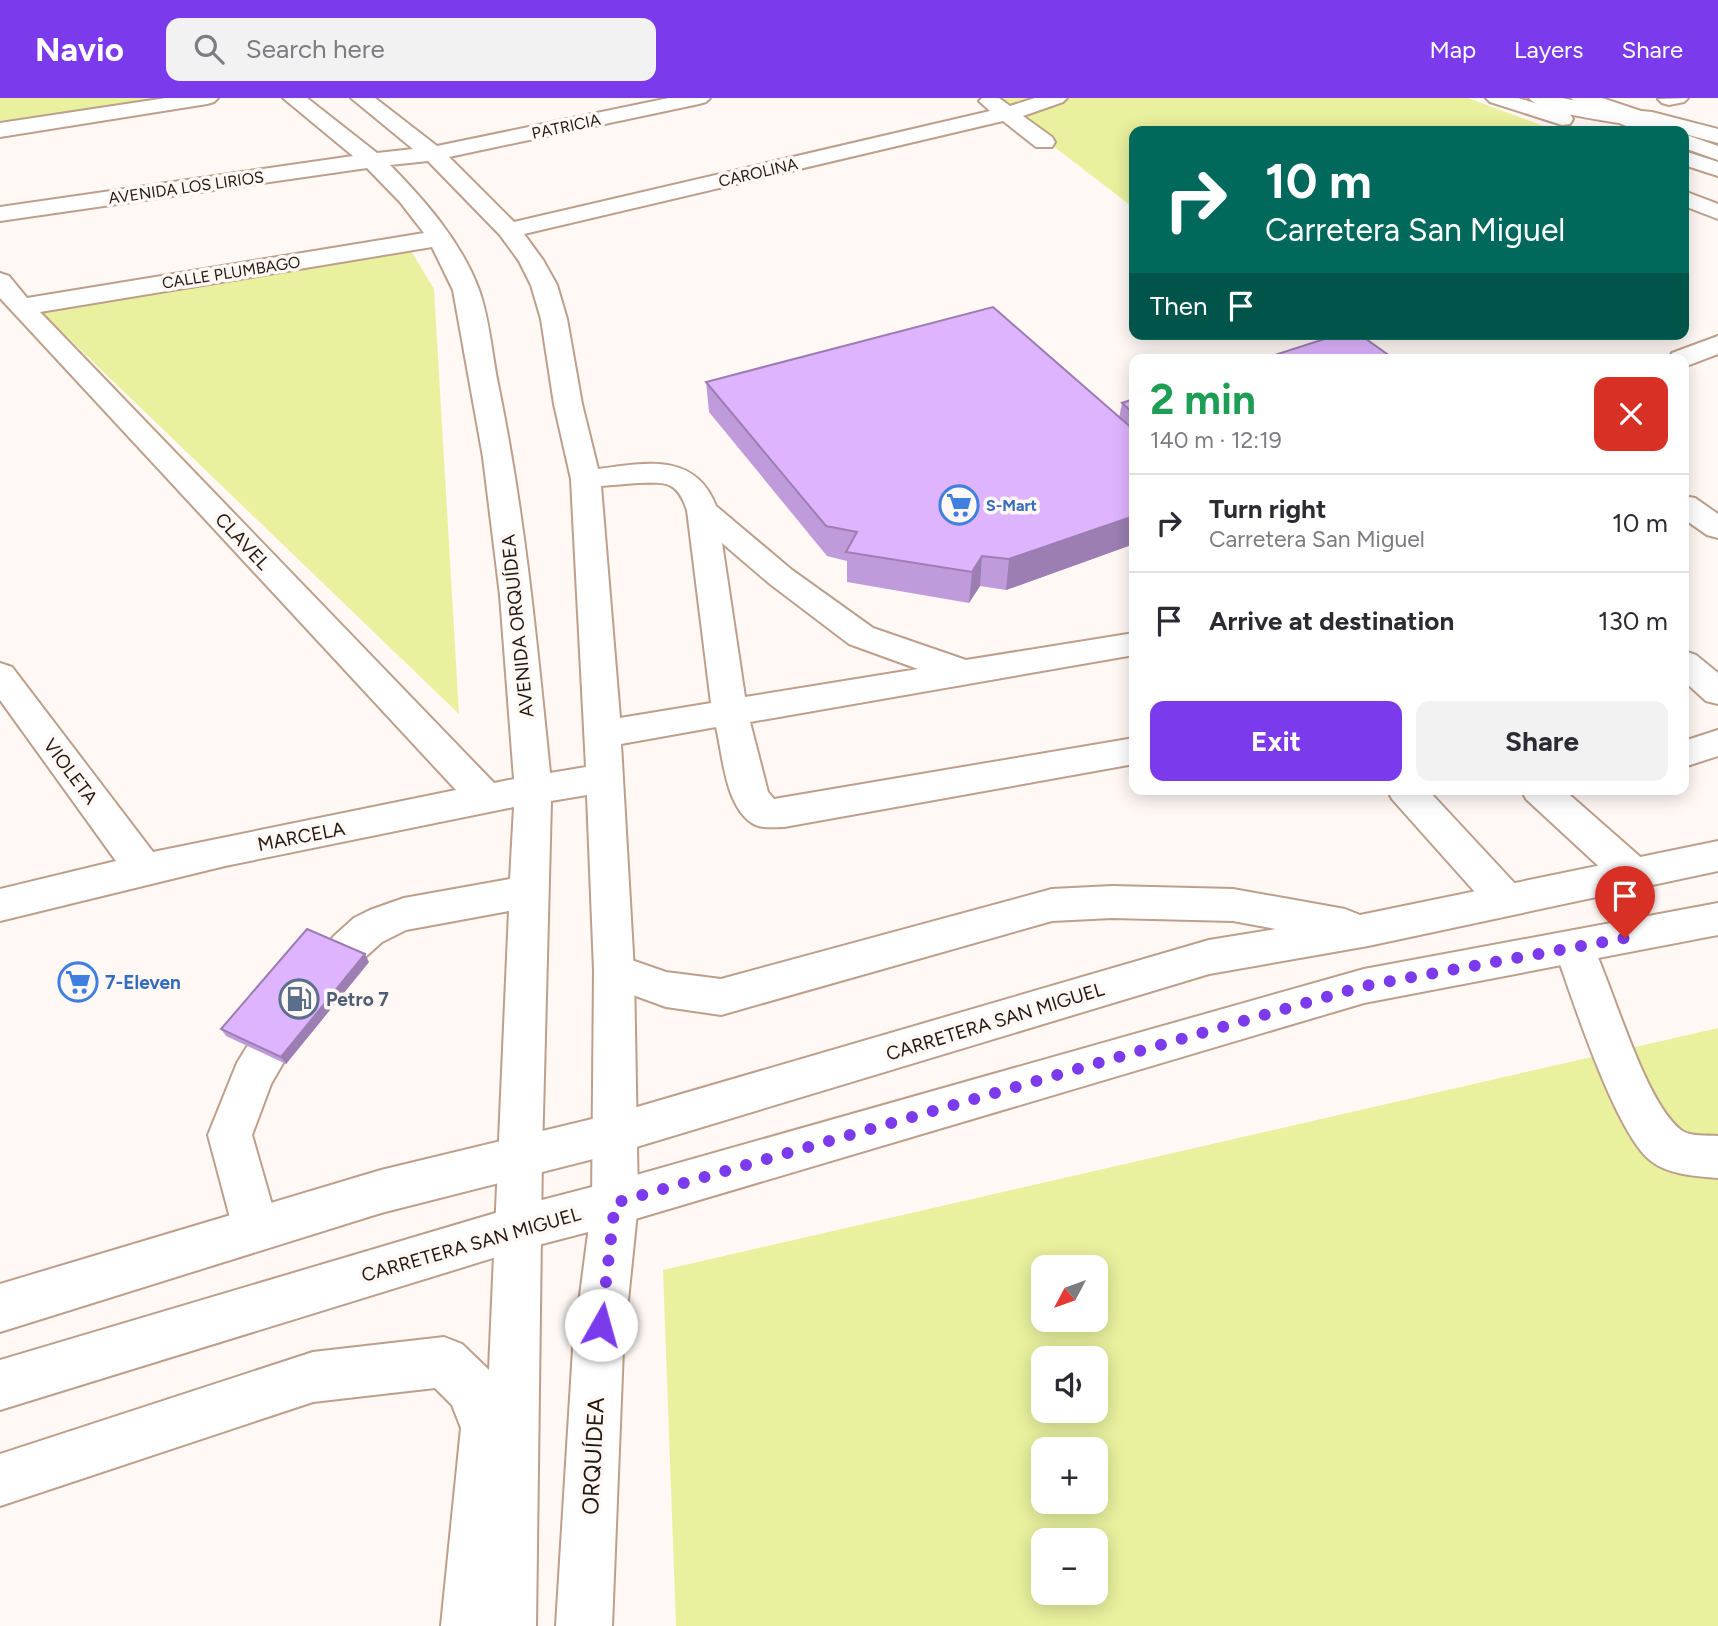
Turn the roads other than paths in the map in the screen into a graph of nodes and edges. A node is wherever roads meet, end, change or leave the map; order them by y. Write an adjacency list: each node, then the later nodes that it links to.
1 (207, 98): 16 (street)
2 (362, 98): 24 (street)
3 (699, 98): 24 (street, PATRICIA)
4 (986, 98): 12 (street)
5 (1056, 98): 12 (street, CAROLINA)
6 (1497, 98): 13 (street)
7 (1519, 98): 13 (street)
8 (1539, 98): 13 (street)
9 (1559, 98): 13 (street)
10 (1582, 98): 13 (street)
11 (307, 100): 25 (street, AVENIDA ORQUÍDEA)
12 (1006, 114): 19 (street); 32 (street, CAROLINA)
13 (1626, 126): 14 (street)
14 (1681, 126)
15 (1689, 128): 18 (street)
16 (0, 130)
17 (1689, 135): 21 (street)
18 (1718, 136)
19 (1044, 142)
20 (1689, 143): 23 (street)
21 (1718, 145)
22 (1689, 151): 27 (street)
23 (1718, 153)
24 (433, 154): 25 (street, PATRICIA); 32 (street)
25 (372, 160): 31 (street, AVENIDA LOS LIRIOS); 33 (street, AVENIDA ORQUÍDEA)
26 (1689, 160): 28 (street)
27 (1718, 160)
28 (1718, 169)
29 (1689, 200): 30 (street)
30 (1718, 212)
31 (0, 214)
32 (509, 230): 38 (street)
33 (440, 238): 35 (street, CALLE PLUMBAGO); 53 (street, AVENIDA ORQUÍDEA)
34 (0, 281): 35 (street, CLAVEL)
35 (21, 307): 56 (street, CLAVEL)
36 (1718, 344): 37 (street)
37 (1689, 356)
38 (586, 479): 40 (street); 48 (street)
39 (1689, 508): 41 (street)
40 (702, 510): 44 (street); 47 (street)
41 (1718, 528)
42 (1129, 645): 44 (street)
43 (1689, 667): 46 (street)
44 (965, 673): 47 (street)
45 (0, 675): 58 (street, VIOLETA)
46 (1718, 692)
47 (730, 712): 48 (street); 50 (street)
48 (603, 734): 52 (street)
49 (1718, 743): 51 (street)
50 (1129, 752)
51 (1689, 752)
52 (604, 778): 53 (street, MARCELA); 66 (street)
53 (533, 790): 56 (street, MARCELA); 60 (street, AVENIDA ORQUÍDEA)
54 (1411, 795): 61 (street)
55 (1555, 795): 59 (street)
56 (487, 799): 58 (street, MARCELA)
57 (1718, 856): 59 (street, CARRETERA SAN MIGUEL)
58 (143, 868): 62 (street, MARCELA)
59 (1632, 873): 61 (street, CARRETERA SAN MIGUEL)
60 (529, 891): 68 (street, AVENIDA ORQUÍDEA); 72 (street)
61 (1505, 898): 64 (street, CARRETERA SAN MIGUEL)
62 (0, 905)
63 (1718, 919): 65 (street, CARRETERA SAN MIGUEL)
64 (1368, 930): 66 (street); 67 (street, CARRETERA SAN MIGUEL)
65 (1574, 947): 69 (street); 70 (street, CARRETERA SAN MIGUEL)
66 (614, 971): 67 (street)
67 (613, 1134): 68 (street, CARRETERA SAN MIGUEL); 70 (street)
68 (519, 1154): 71 (street, AVENIDA ORQUÍDEA); 72 (street, CARRETERA SAN MIGUEL)
69 (1718, 1157)
70 (615, 1203): 71 (street, CARRETERA SAN MIGUEL); 78 (street, ORQUÍDEA)
71 (519, 1228): 74 (street, CARRETERA SAN MIGUEL); 77 (street)
72 (256, 1229): 73 (street, CARRETERA SAN MIGUEL)
73 (0, 1308)
74 (0, 1385)
75 (0, 1480): 76 (street)
76 (469, 1626)
77 (508, 1626)
78 (584, 1626)

